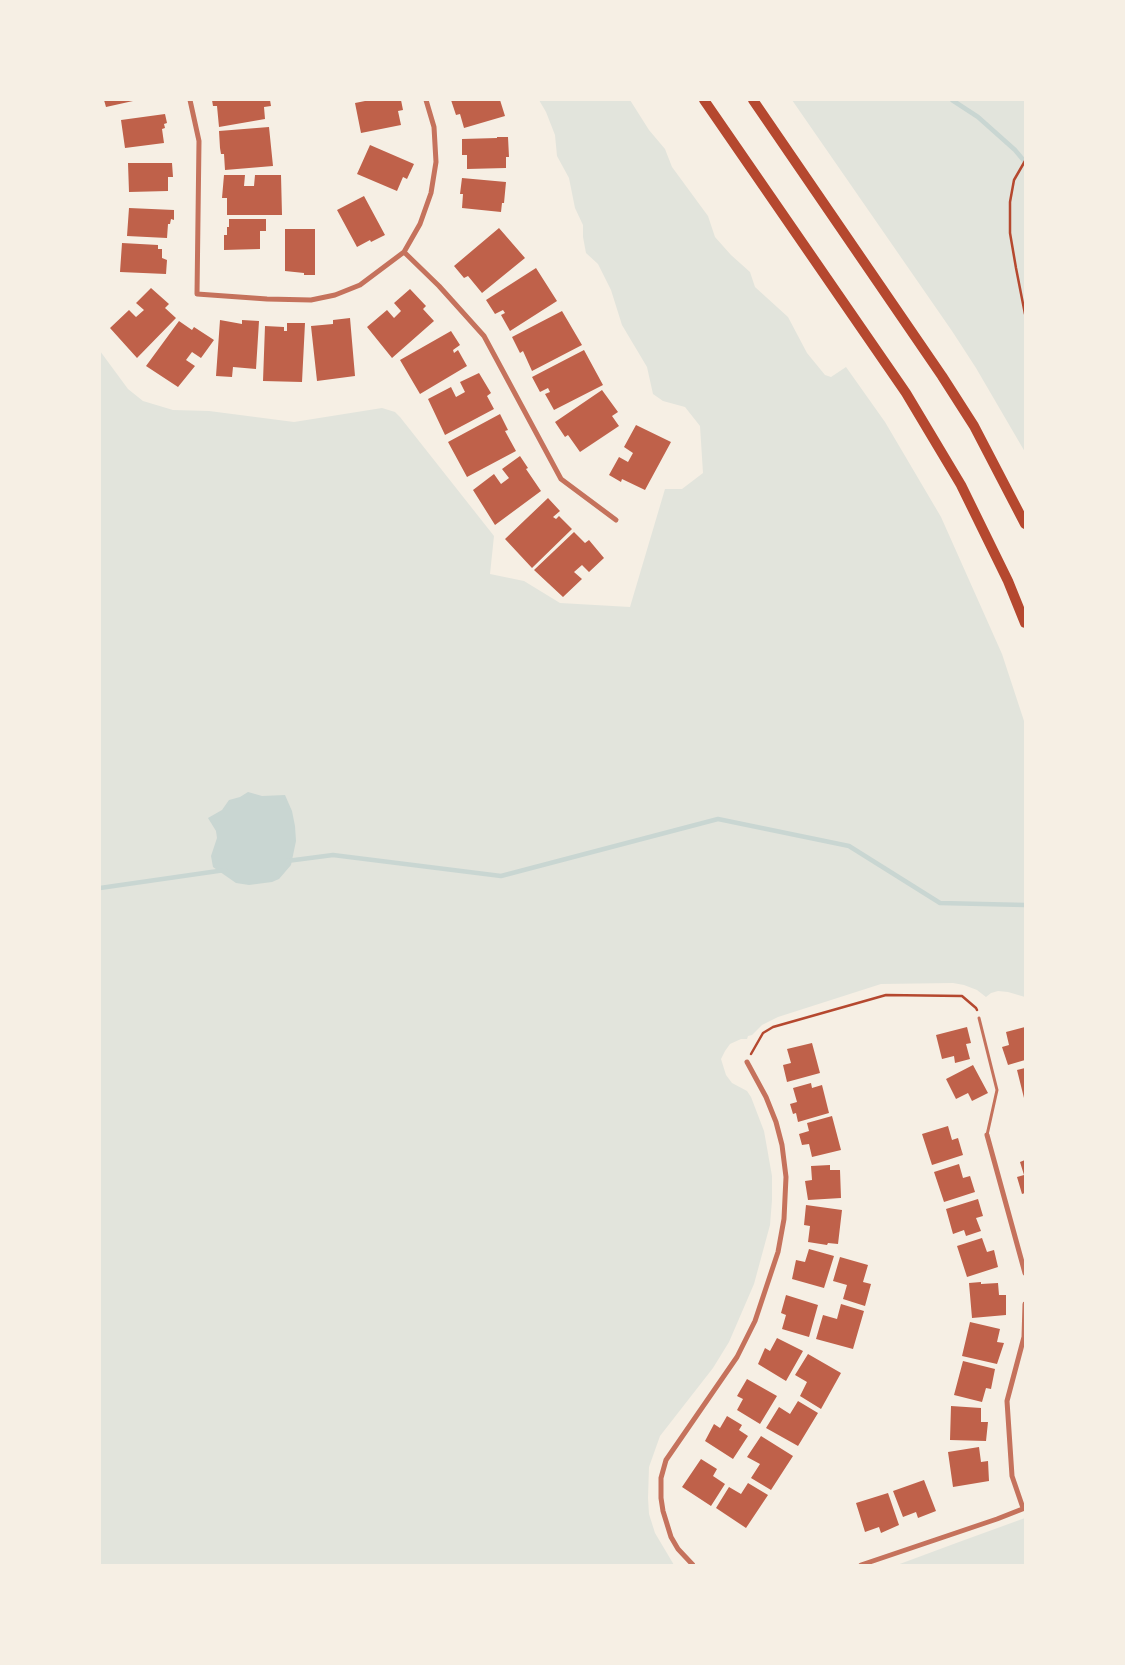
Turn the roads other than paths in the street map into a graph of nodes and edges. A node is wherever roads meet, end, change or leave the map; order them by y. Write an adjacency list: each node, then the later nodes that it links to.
1 (190, 100): 5 (street)
2 (426, 100): 5 (street)
3 (704, 100): 8 (main road)
4 (753, 100): 7 (main road)
5 (404, 252): 6 (street)
6 (616, 520)
7 (1025, 524)
8 (1025, 623)
9 (979, 1018): 11 (lane)
10 (747, 1062): 15 (street)
11 (987, 1135): 12 (street)
12 (1025, 1273)
13 (1025, 1304): 14 (street)
14 (1024, 1508): 16 (street)
15 (693, 1565)
16 (861, 1565)

